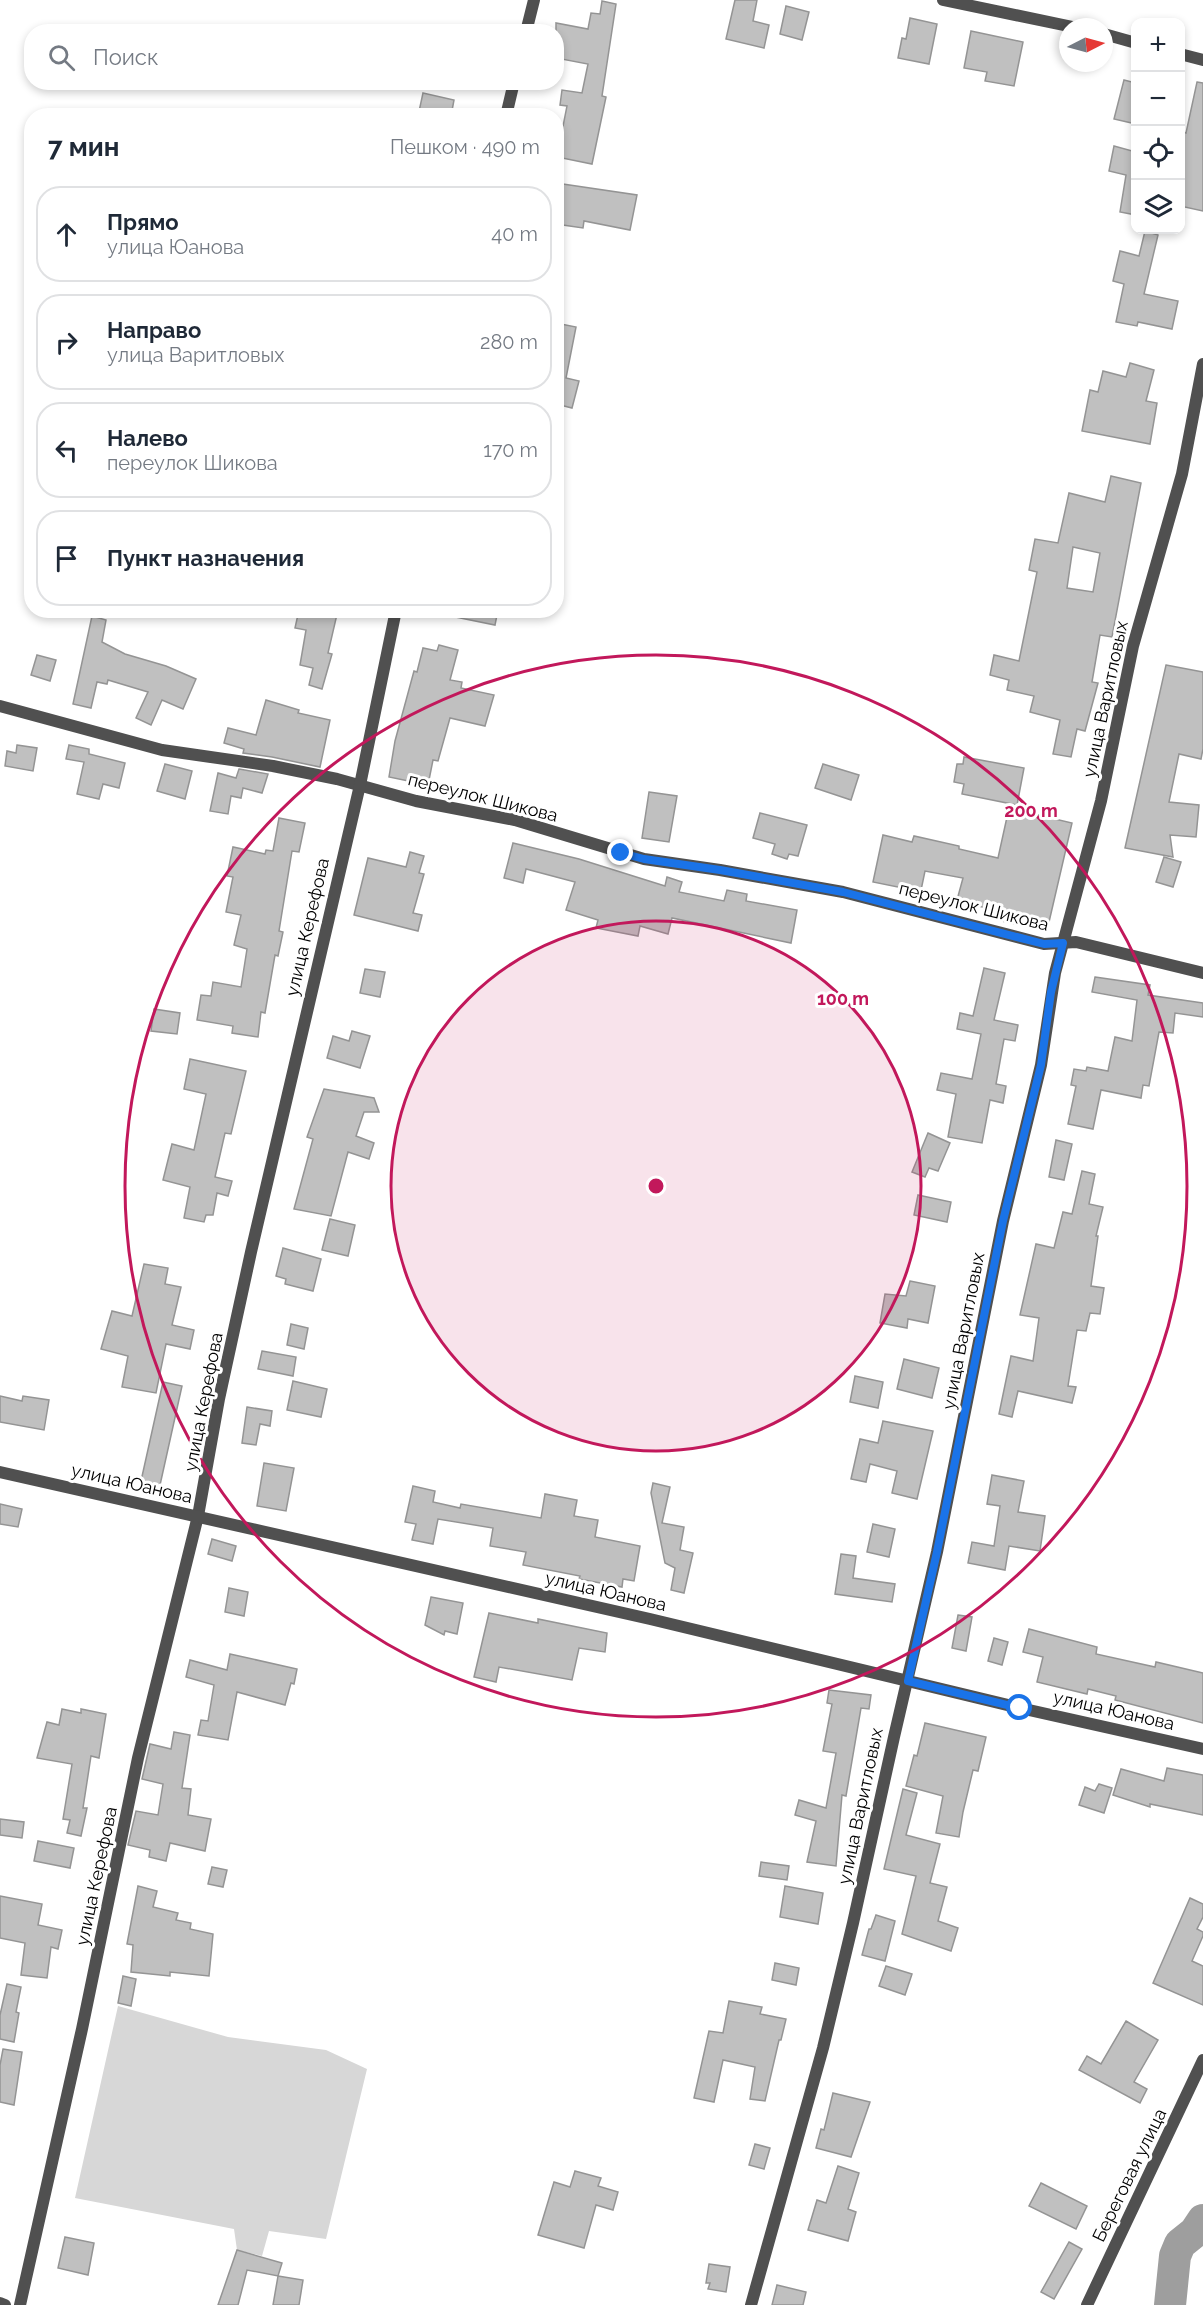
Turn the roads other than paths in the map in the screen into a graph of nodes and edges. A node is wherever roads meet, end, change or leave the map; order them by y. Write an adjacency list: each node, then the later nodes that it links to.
1 (534, 0): 3 (street)
2 (943, 0): 4 (street)
3 (528, 24)
4 (1059, 24)
5 (1113, 36): 6 (street)
6 (1131, 41)
7 (1185, 55): 8 (street)
8 (1203, 60)
9 (512, 90): 10 (street)
10 (508, 108)
11 (1203, 364): 15 (street, улица Варитловых)
12 (394, 618): 14 (street, улица Керефова)
13 (0, 706): 14 (street, переулок Шикова)
14 (360, 785): 15 (street, переулок Шикова); 18 (street, улица Керефова)
15 (1063, 943): 16 (street, переулок Шикова); 19 (street, улица Варитловых)
16 (1203, 973)
17 (0, 1472): 18 (street, улица Юанова)
18 (198, 1516): 19 (street, улица Юанова); 24 (street, улица Керефова)
19 (908, 1681): 20 (street, улица Юанова); 25 (street, улица Варитловых)
20 (1203, 1749)
21 (1203, 2060): 26 (street, Береговая улица)
22 (0, 2303): 23 (street)
23 (5, 2305)
24 (20, 2305)
25 (751, 2305)
26 (1087, 2305)

